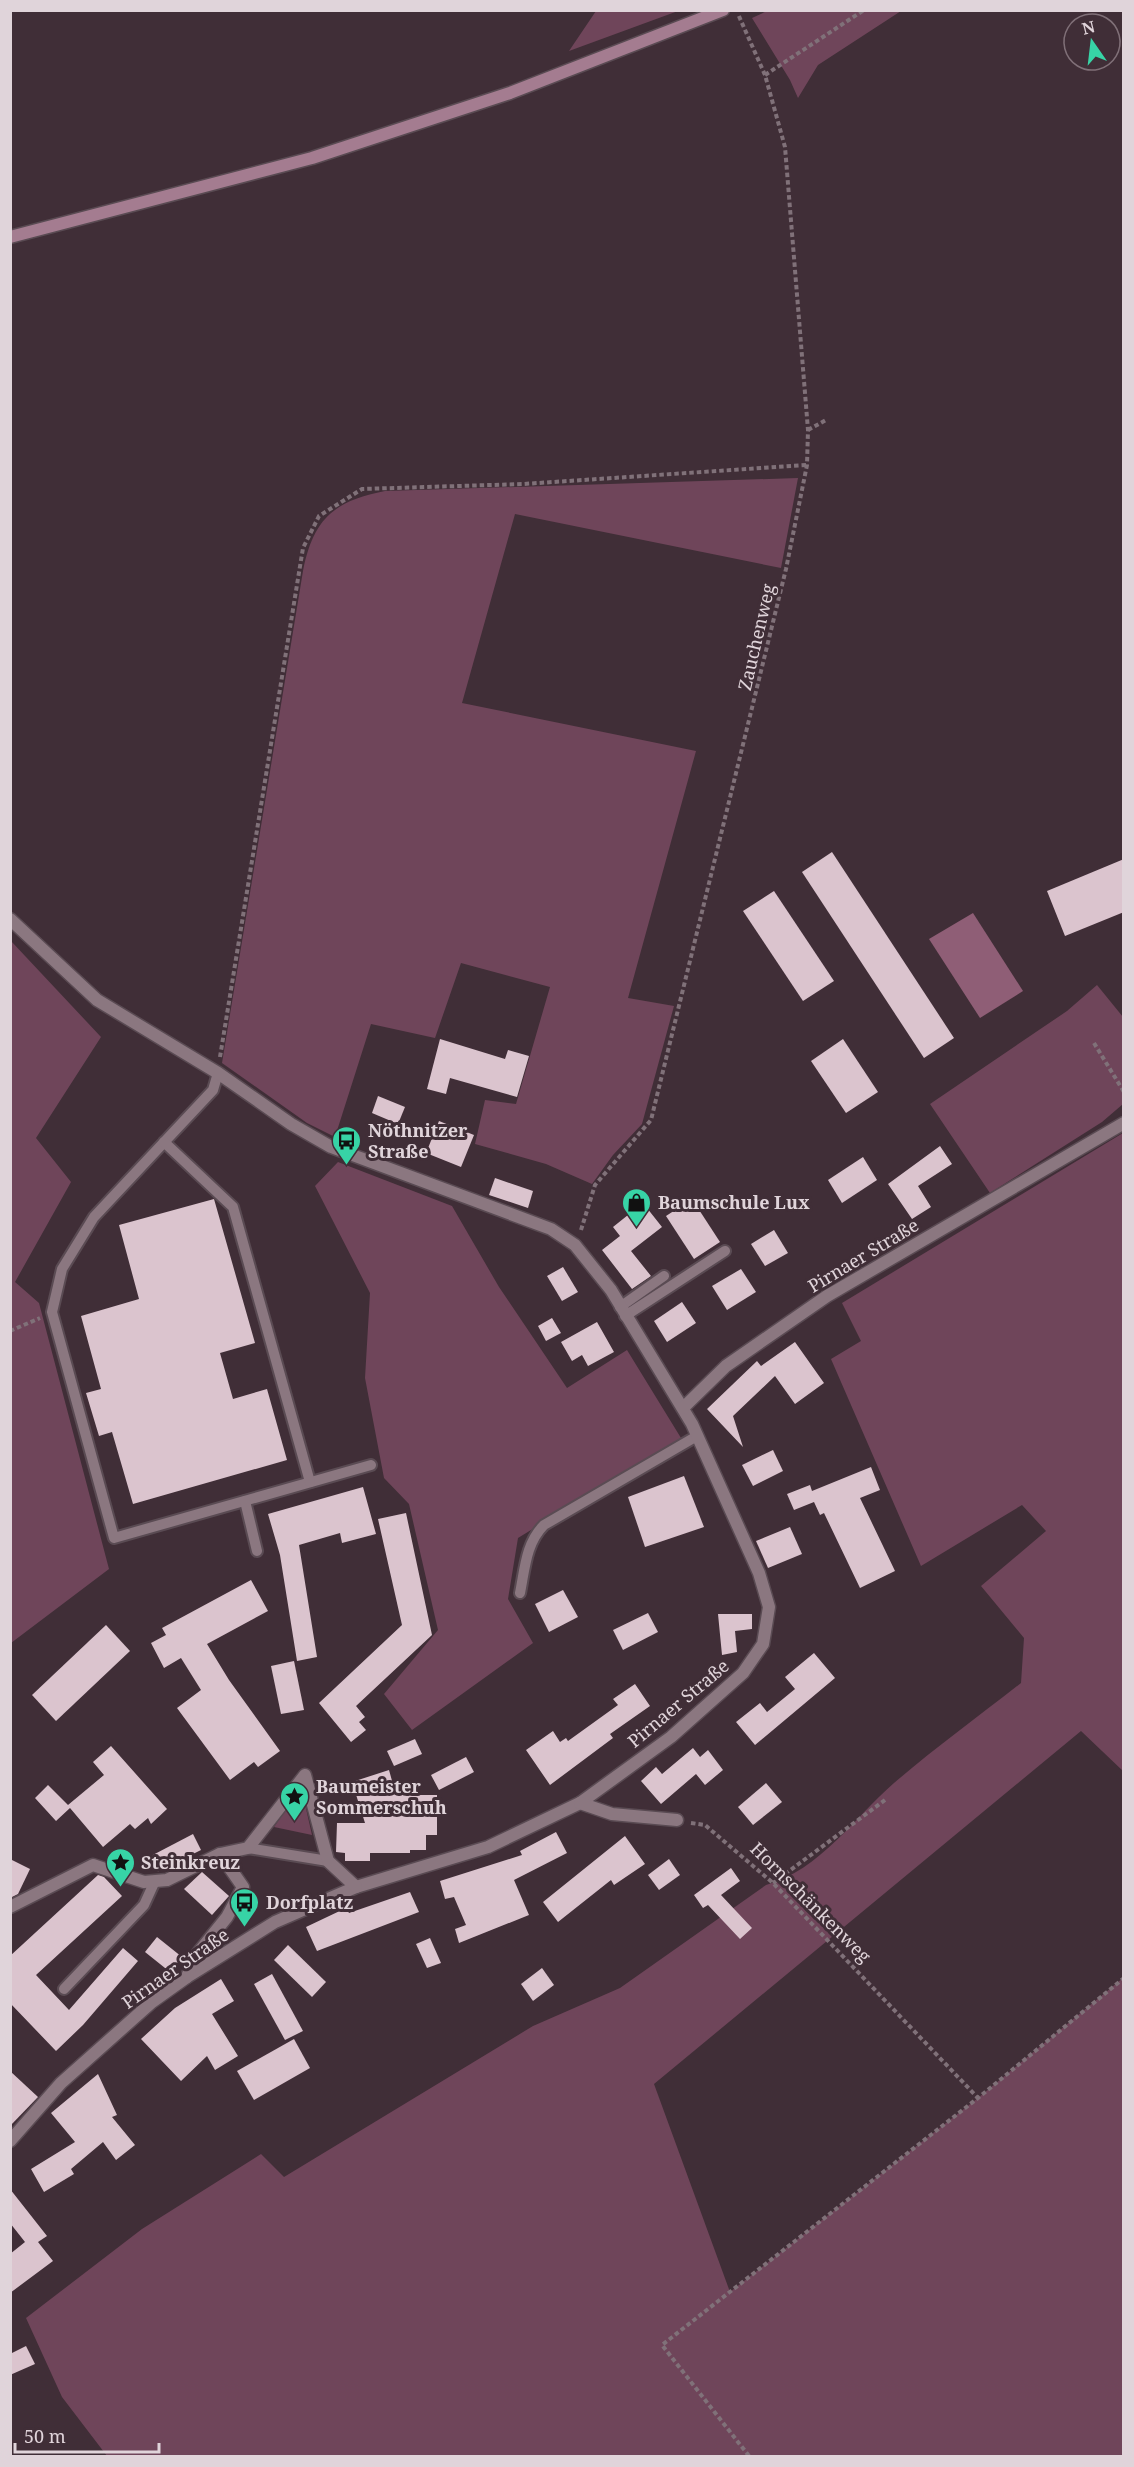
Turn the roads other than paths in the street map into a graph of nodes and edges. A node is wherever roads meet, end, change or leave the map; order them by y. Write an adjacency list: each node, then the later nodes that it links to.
1 (723, 10): 2 (main road)
2 (10, 237)
3 (10, 919): 4 (street)
4 (218, 1073): 6 (lane); 9 (street)
5 (1124, 1123): 10 (street, Pirnaer Straße)
6 (164, 1142): 13 (lane); 14 (lane)
7 (725, 1251): 9 (lane)
8 (664, 1276): 9 (lane)
9 (623, 1312): 10 (street)
10 (683, 1408): 11 (street, Pirnaer Straße)
11 (697, 1436): 16 (lane); 17 (street, Pirnaer Straße)
12 (371, 1465): 13 (lane)
13 (310, 1482): 14 (lane)
14 (245, 1501): 15 (lane)
15 (257, 1551)
16 (520, 1593)
17 (580, 1803): 18 (street); 23 (street, Pirnaer Straße)
18 (677, 1820)
19 (248, 1848): 20 (street); 21 (lane); 21 (street)
20 (220, 1854): 22 (street); 25 (street)
21 (328, 1861): 23 (street)
22 (154, 1881): 24 (street); 26 (lane)
23 (356, 1887): 25 (street, Pirnaer Straße)
24 (10, 1907)
25 (187, 1977): 27 (street, Pirnaer Straße)
26 (64, 1989)
27 (10, 2140)

